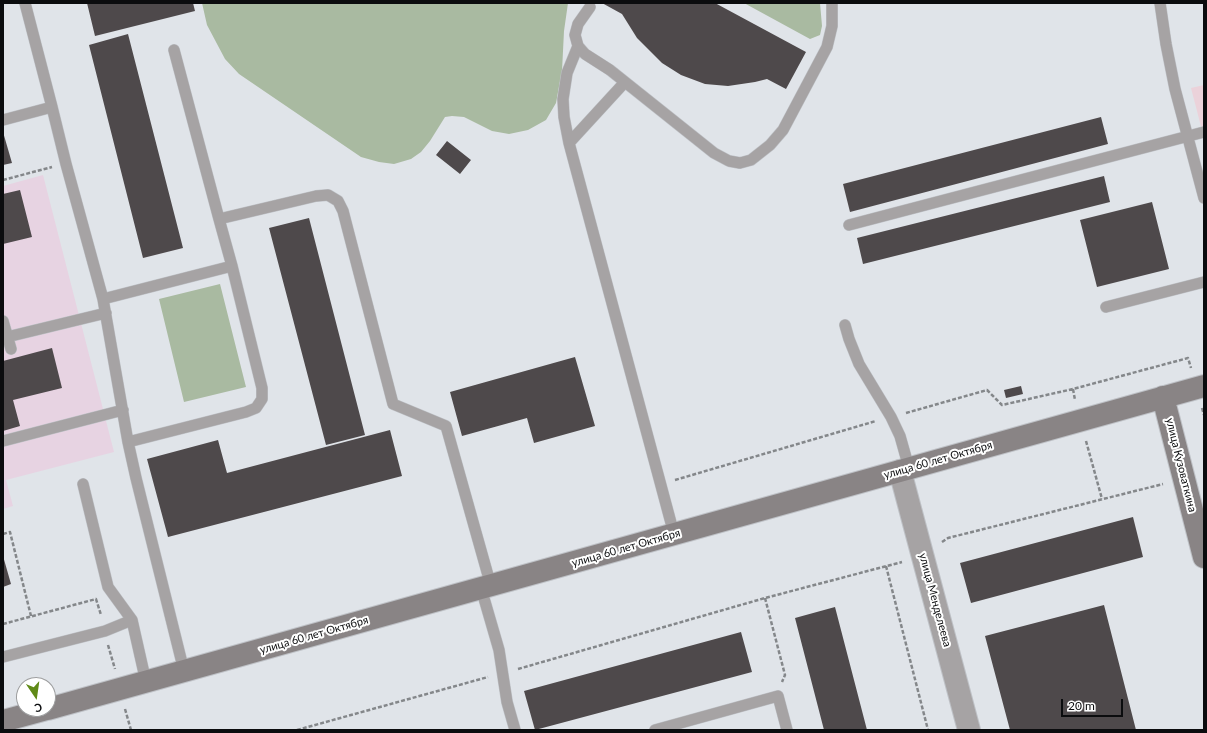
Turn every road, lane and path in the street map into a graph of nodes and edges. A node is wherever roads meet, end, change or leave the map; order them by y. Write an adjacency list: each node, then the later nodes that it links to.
1 (25, 3): 8 (lane)
2 (832, 3): 7 (lane)
3 (1160, 3): 11 (lane)
4 (590, 7): 5 (lane)
5 (578, 46): 7 (lane); 12 (lane)
6 (174, 50): 16 (lane)
7 (625, 82): 12 (lane)
8 (52, 107): 9 (lane); 13 (lane)
9 (3, 120)
10 (1204, 132): 11 (lane)
11 (1188, 136): 15 (lane); 17 (lane)
12 (569, 143): 37 (lane)
13 (66, 164): 14 (path); 20 (lane)
14 (3, 180)
15 (1204, 196)
16 (220, 218): 18 (lane); 44 (lane)
17 (850, 225)
18 (232, 266): 20 (lane); 34 (lane)
19 (1204, 282): 21 (lane)
20 (103, 298): 22 (lane)
21 (1106, 307)
22 (106, 313): 25 (lane); 29 (lane)
23 (3, 321): 25 (lane)
24 (845, 325): 31 (lane)
25 (7, 337): 26 (lane)
26 (10, 349)
27 (1200, 387): 28 (main road, улица 60 лет Октября); 30 (path); 31 (path)
28 (1163, 397): 35 (main road, улица 60 лет Октября); 43 (main road, улица Кузоваткина)
29 (123, 410): 33 (lane); 34 (lane)
30 (1204, 415)
31 (891, 417): 35 (lane); 37 (path)
32 (1086, 439): 39 (path)
33 (3, 441)
34 (128, 442): 49 (lane)
35 (905, 470): 41 (main road, улица 60 лет Октября); 61 (street, улица Менделеева)
36 (83, 484): 47 (lane)
37 (660, 484): 41 (lane)
38 (1150, 487): 39 (path)
39 (1102, 499): 42 (path)
40 (3, 534): 46 (path)
41 (674, 534): 44 (main road, улица 60 лет Октября)
42 (948, 538)
43 (1204, 557)
44 (486, 587): 49 (main road, улица 60 лет Октября); 50 (lane)
45 (765, 598): 50 (path); 52 (path); 60 (path)
46 (31, 616)
47 (132, 620): 48 (lane); 51 (lane)
48 (3, 657)
49 (184, 671): 51 (main road, улица 60 лет Октября)
50 (502, 673): 56 (path); 57 (lane)
51 (146, 682): 53 (main road, улица 60 лет Октября)
52 (778, 696): 58 (lane); 59 (lane)
53 (56, 707)
54 (18, 717): 55 (main road, улица 60 лет Октября)
55 (3, 721)
56 (297, 730)
57 (514, 730)
58 (655, 730)
59 (787, 730)
60 (928, 730)
61 (969, 730)

